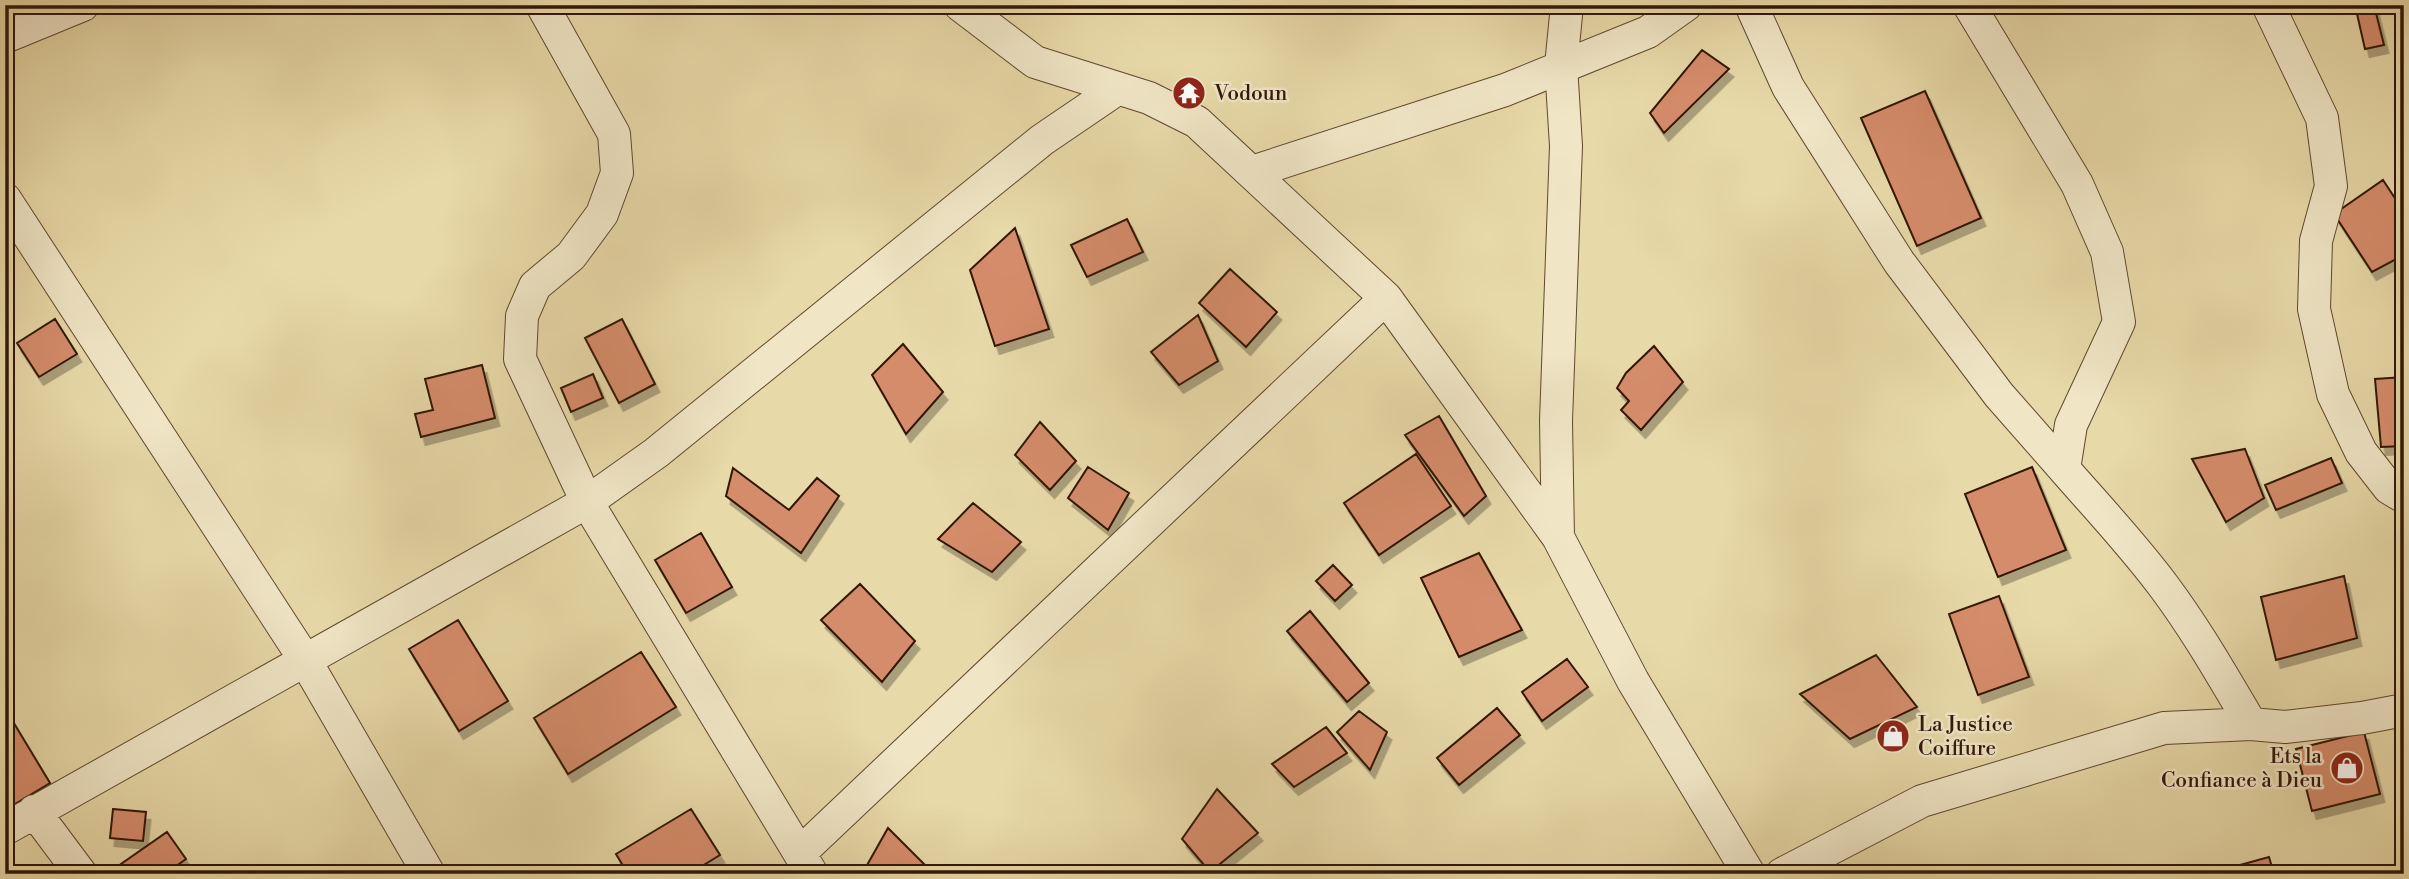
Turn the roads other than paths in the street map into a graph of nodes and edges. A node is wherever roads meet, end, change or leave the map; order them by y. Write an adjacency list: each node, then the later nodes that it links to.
1 (83, 5): 9 (street)
2 (542, 5): 17 (street)
3 (960, 5): 11 (street)
4 (1567, 5): 10 (street)
5 (1686, 5): 10 (street)
6 (1751, 5): 15 (street)
7 (1969, 5): 15 (street)
8 (2268, 5): 16 (street)
9 (5, 37)
10 (1561, 66): 12 (street); 18 (street)
11 (1117, 89): 12 (street); 17 (street)
12 (1252, 172): 14 (street)
13 (5, 199): 19 (street)
14 (1386, 298): 18 (street); 24 (street)
15 (2064, 469): 21 (street)
16 (2404, 498)
17 (587, 502): 19 (street); 24 (street)
18 (1558, 537): 27 (street)
19 (305, 660): 22 (street); 26 (street)
20 (2404, 710): 21 (street)
21 (2250, 724): 28 (street)
22 (34, 811): 23 (street); 25 (street)
23 (5, 829)
24 (806, 863)
25 (82, 874)
26 (429, 874)
27 (1749, 874)
28 (1782, 874)

